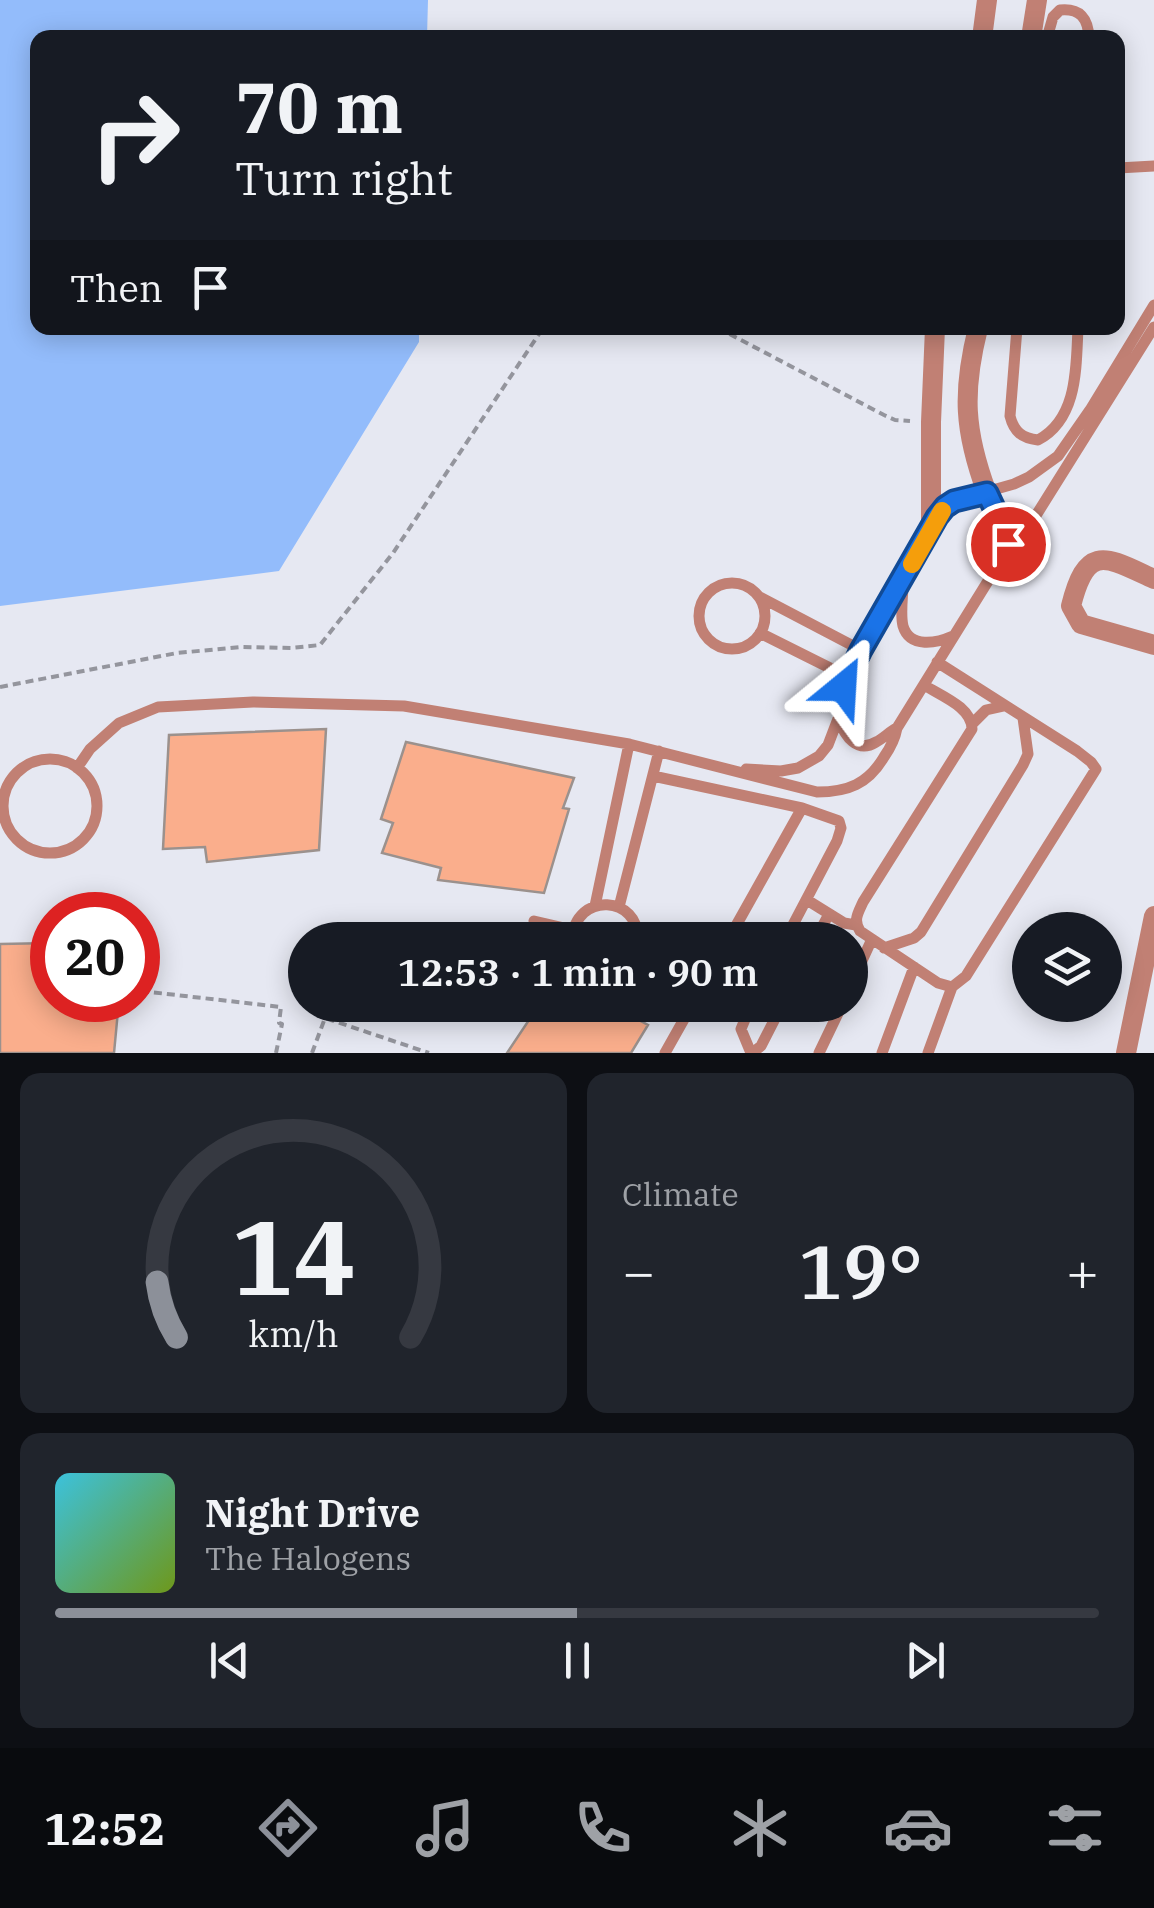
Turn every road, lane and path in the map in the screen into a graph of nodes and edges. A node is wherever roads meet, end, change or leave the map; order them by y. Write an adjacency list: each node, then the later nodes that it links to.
1 (987, 0): 3 (street)
2 (1037, 0): 4 (street)
3 (983, 30)
4 (1032, 30)
5 (1050, 30): 6 (lane)
6 (1088, 30)
7 (1154, 166): 8 (lane)
8 (1125, 168)
9 (1154, 304): 18 (lane)
10 (1154, 327): 20 (lane)
11 (538, 335): 31 (path)
12 (731, 335): 17 (path)
13 (935, 335): 19 (street)
14 (977, 335): 18 (street)
15 (1016, 335): 16 (lane)
16 (1078, 335)
17 (895, 420)
18 (987, 493): 19 (lane); 20 (lane)
19 (931, 528): 21 (lane)
20 (1006, 552): 25 (lane)
21 (903, 579): 25 (lane); 27 (lane)
22 (1154, 579): 26 (street)
23 (757, 594): 24 (lane); 24 (lane); 27 (lane)
24 (760, 633): 29 (lane)
25 (953, 636): 28 (lane)
26 (1154, 646)
27 (861, 650): 29 (lane)
28 (938, 662): 30 (lane); 32 (lane)
29 (848, 677): 34 (lane)
30 (924, 685): 35 (lane); 36 (lane)
31 (0, 688)
32 (1004, 706): 33 (lane); 35 (lane)
33 (1023, 718): 57 (lane); 60 (lane)
34 (839, 720): 36 (lane); 40 (lane)
35 (973, 723): 54 (lane)
36 (897, 728): 40 (lane)
37 (629, 744): 38 (lane); 39 (lane); 44 (lane)
38 (658, 751): 40 (lane); 41 (lane)
39 (77, 768): 39 (lane)
40 (732, 769)
41 (652, 776): 42 (lane); 45 (lane)
42 (802, 808): 43 (lane); 50 (lane)
43 (807, 900): 46 (lane); 51 (lane)
44 (595, 906): 45 (lane); 48 (lane)
45 (619, 907): 49 (lane)
46 (829, 914): 52 (lane); 53 (lane)
47 (1154, 916): 74 (street)
48 (578, 922)
49 (634, 922)
50 (738, 922)
51 (795, 922)
52 (825, 922)
53 (844, 922)
54 (856, 922)
55 (868, 937): 56 (lane)
56 (872, 940): 57 (lane); 58 (lane)
57 (884, 948): 59 (lane)
58 (868, 949)
59 (914, 968): 60 (lane); 72 (lane)
60 (952, 987): 73 (lane)
61 (160, 992): 66 (path)
62 (683, 1022): 69 (lane)
63 (744, 1022): 70 (lane)
64 (773, 1022): 70 (lane)
65 (834, 1022): 71 (lane)
66 (276, 1053)
67 (312, 1053): 68 (path)
68 (429, 1053)
69 (666, 1053)
70 (751, 1053)
71 (819, 1053)
72 (882, 1053)
73 (928, 1053)
74 (1126, 1053)

